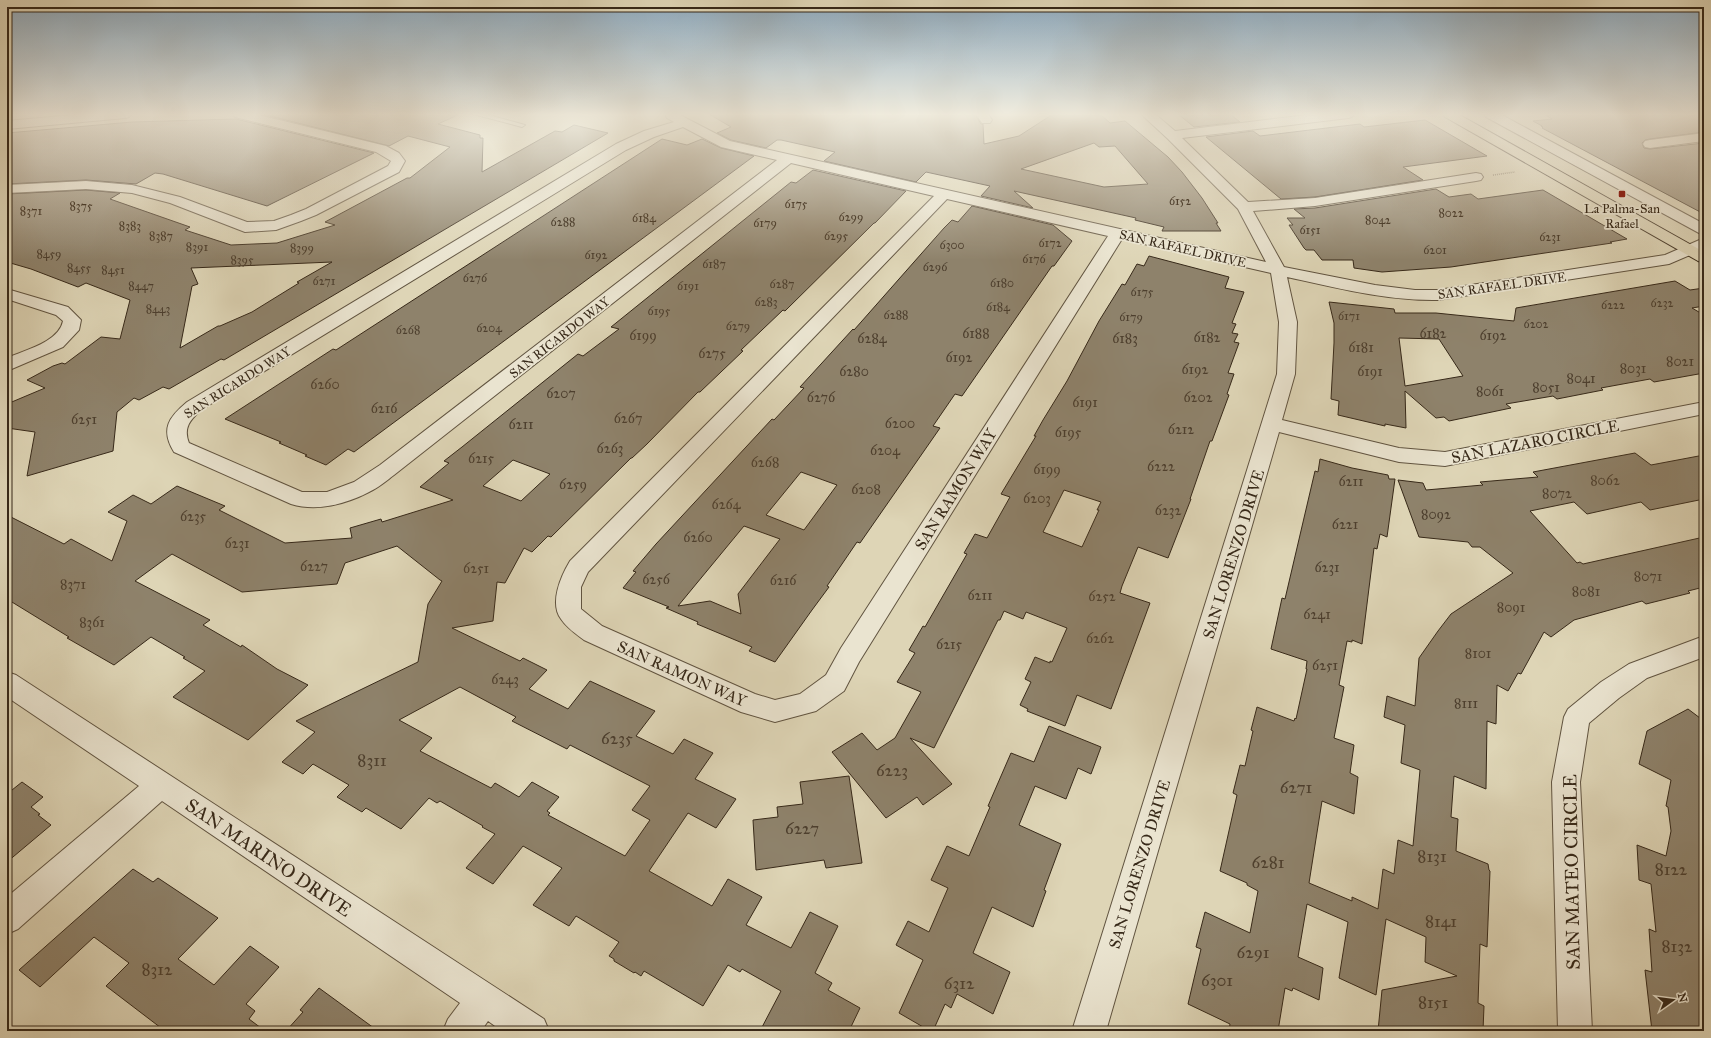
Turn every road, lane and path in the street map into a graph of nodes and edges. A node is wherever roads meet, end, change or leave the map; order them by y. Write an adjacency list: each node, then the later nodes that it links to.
1 (397, 162): 10 (street)
2 (596, 162): 3 (street, SAN RICARDO WAY)
3 (783, 162)
4 (802, 162): 11 (street, SAN RAFAEL DRIVE)
5 (1199, 162): 12 (street, SAN LORENZO DRIVE)
6 (1535, 162): 8 (main road)
7 (1579, 162): 13 (street)
8 (1545, 168): 9 (path); 16 (main road)
9 (1476, 177): 12 (street)
10 (7, 189)
11 (944, 194): 14 (street, SAN RAFAEL DRIVE); 14 (street, SAN RAMON WAY)
12 (1244, 207): 18 (street, SAN LORENZO DRIVE)
13 (1704, 230)
14 (1118, 234): 18 (street, SAN RAFAEL DRIVE)
15 (1704, 243): 16 (street, SAN RAFAEL DRIVE)
16 (1688, 249): 17 (main road); 18 (street, SAN RAFAEL DRIVE)
17 (1704, 258)
18 (1278, 270): 22 (street, SAN LORENZO DRIVE)
19 (7, 294): 20 (street)
20 (7, 365)
21 (1704, 408): 22 (street, SAN LAZARO CIRCLE)
22 (1272, 424): 30 (street, SAN LORENZO DRIVE)
23 (1704, 646): 31 (street, SAN MATEO CIRCLE)
24 (7, 683): 25 (street, SAN MARINO DRIVE)
25 (160, 785): 26 (street); 27 (street, SAN MARINO DRIVE)
26 (7, 918)
27 (484, 1000): 28 (street); 29 (street, SAN MARINO DRIVE)
28 (460, 1031)
29 (532, 1031)
30 (1089, 1031)
31 (1575, 1031)

